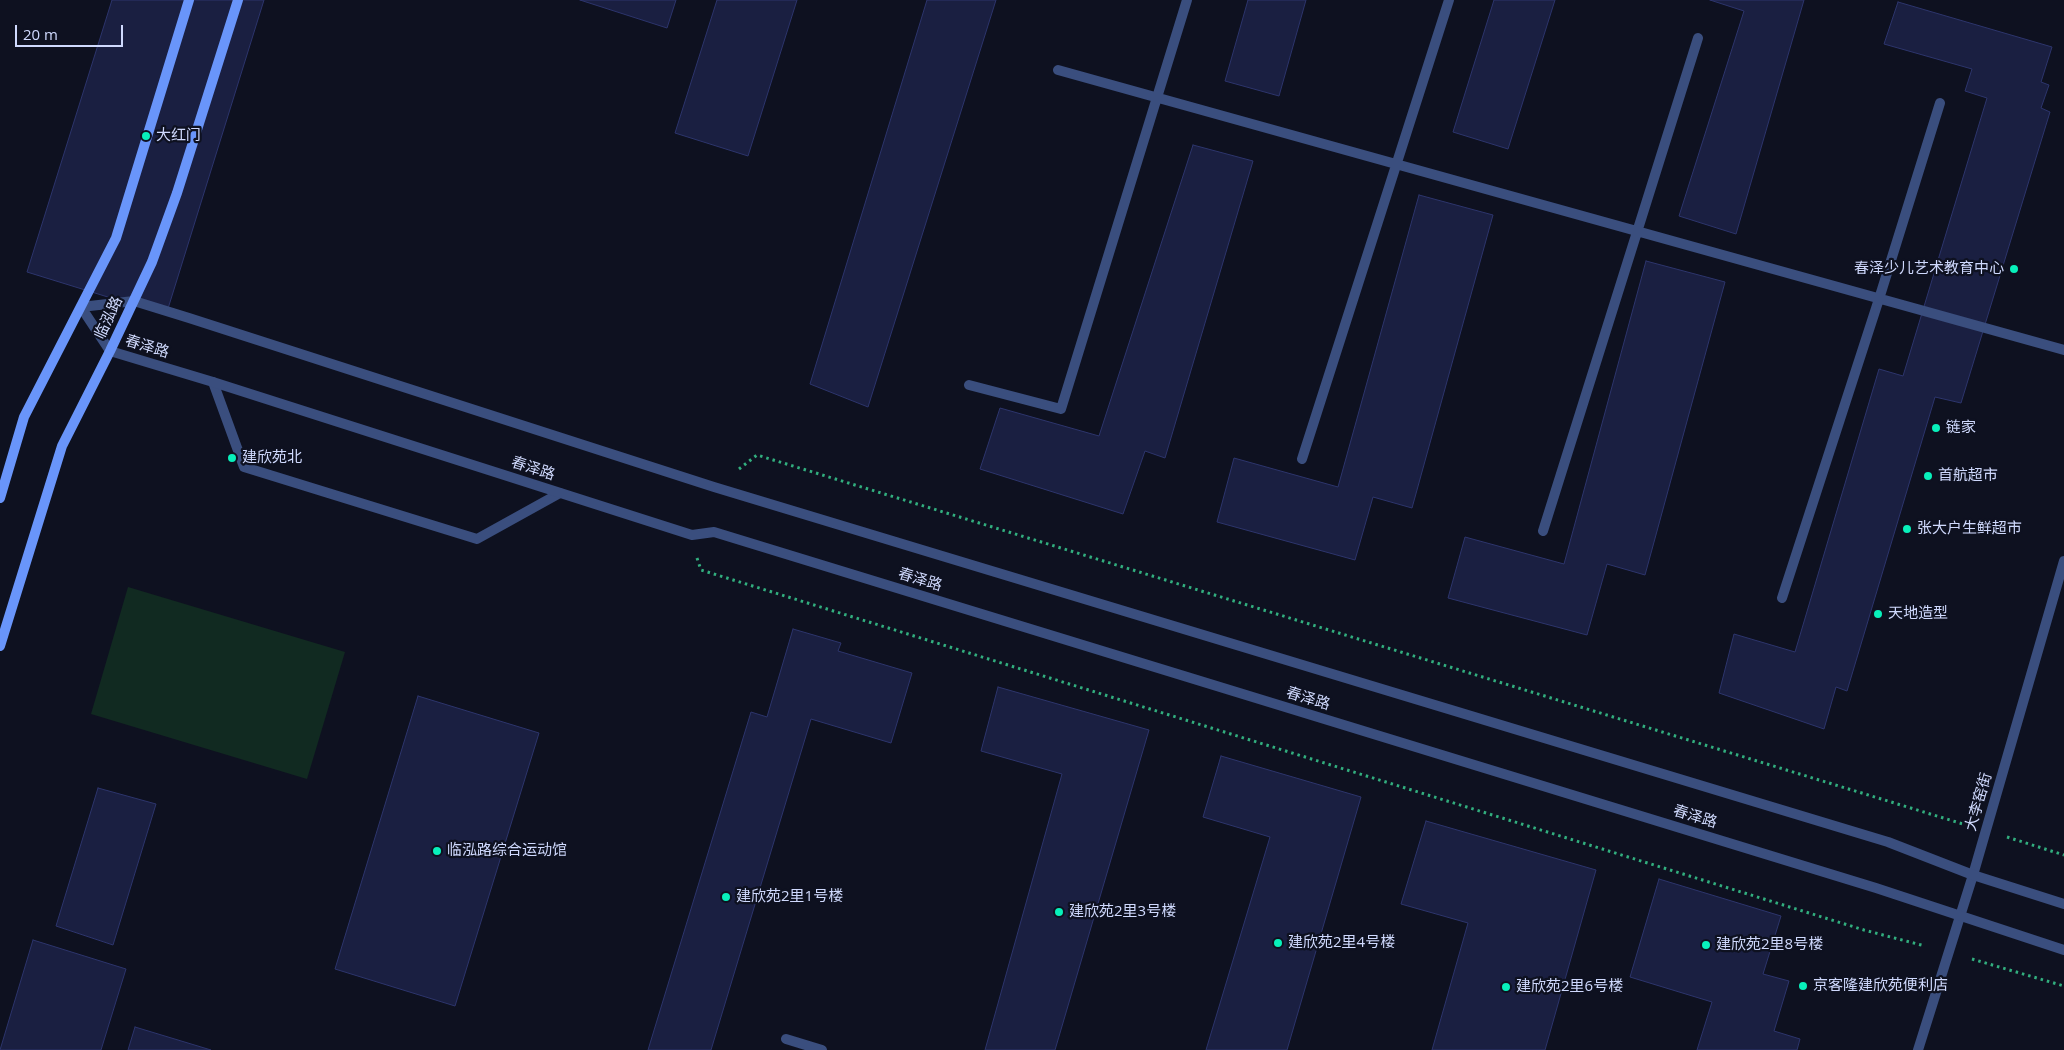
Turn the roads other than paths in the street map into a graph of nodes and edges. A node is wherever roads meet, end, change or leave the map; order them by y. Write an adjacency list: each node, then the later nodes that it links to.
1 (189, 0): 13 (main road, 临泓路)
2 (238, 0): 12 (main road, 临泓路)
3 (1187, 0): 7 (street)
4 (1449, 0): 9 (street)
5 (1698, 38): 10 (street)
6 (1058, 70): 7 (street)
7 (1157, 97): 9 (street); 17 (street)
8 (1940, 103): 11 (street)
9 (1397, 164): 10 (street); 18 (street)
10 (1638, 232): 11 (street); 21 (street)
11 (1879, 299): 14 (street); 23 (street)
12 (134, 302): 13 (street, 春泽路); 15 (main road, 临泓路); 25 (street, 春泽路)
13 (81, 307): 15 (street, 春泽路); 20 (main road, 临泓路)
14 (2064, 350)
15 (110, 351): 16 (street, 春泽路); 24 (main road, 临泓路)
16 (212, 382): 19 (street, 春泽路); 19 (street)
17 (968, 385)
18 (1302, 459)
19 (560, 493): 27 (street, 春泽路)
20 (0, 498)
21 (1543, 531)
22 (2064, 561): 25 (street, 大李窑街)
23 (1782, 598)
24 (0, 646)
25 (1973, 875): 26 (street, 春泽路); 27 (street, 大李窑街)
26 (2064, 904)
27 (1960, 916): 28 (street, 春泽路); 31 (street, 大李窑街)
28 (2064, 950)
29 (786, 1039): 30 (street)
30 (822, 1050)
31 (1918, 1050)

